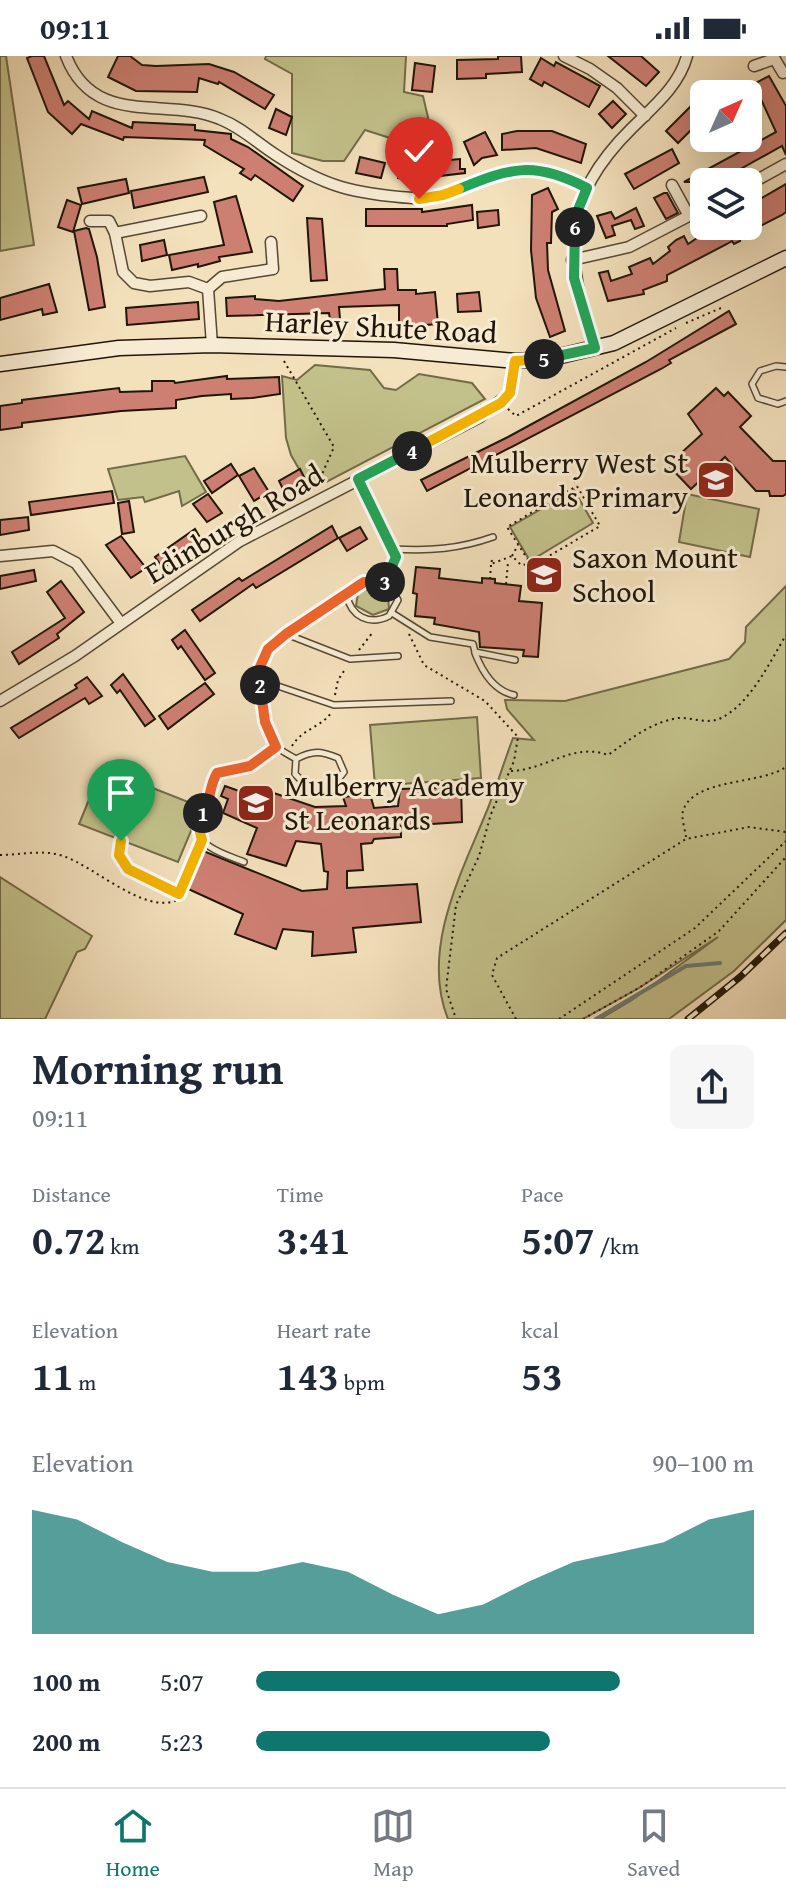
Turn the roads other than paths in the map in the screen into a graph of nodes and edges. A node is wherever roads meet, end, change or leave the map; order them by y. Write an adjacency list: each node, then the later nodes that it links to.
1 (66, 56): 11 (street)
2 (564, 56): 7 (street)
3 (687, 56): 7 (street)
4 (774, 57): 5 (street); 6 (street)
5 (754, 66)
6 (783, 73)
7 (645, 116): 11 (street)
8 (786, 164): 9 (street)
9 (762, 177)
10 (672, 185): 13 (street)
11 (587, 188): 18 (street)
12 (201, 216): 15 (street)
13 (689, 216): 18 (street)
14 (90, 221): 15 (street)
15 (115, 233): 19 (street)
16 (271, 242): 19 (street)
17 (786, 258): 21 (main road, Harley Shute Road)
18 (572, 260): 21 (street)
19 (208, 289): 20 (street)
20 (212, 345): 22 (main road, Harley Shute Road); 23 (main road, Harley Shute Road)
21 (595, 348): 22 (main road, Harley Shute Road)
22 (515, 361): 26 (street, Edinburgh Road)
23 (0, 364)
24 (786, 367): 25 (lane)
25 (786, 401)
26 (358, 479): 28 (lane); 33 (street, Edinburgh Road)
27 (493, 537): 28 (lane)
28 (394, 549): 30 (lane)
29 (0, 556): 33 (street)
30 (387, 582): 31 (lane); 32 (lane)
31 (347, 596): 32 (lane); 34 (lane)
32 (392, 613): 35 (lane)
33 (120, 622): 40 (street, Edinburgh Road)
34 (286, 634): 36 (lane); 38 (lane)
35 (475, 652): 37 (lane); 39 (lane)
36 (398, 656)
37 (515, 660)
38 (260, 680): 41 (lane); 42 (lane)
39 (514, 695)
40 (0, 701)
41 (451, 701)
42 (276, 747): 43 (lane); 44 (lane)
43 (296, 759): 43 (lane)
44 (244, 862)

